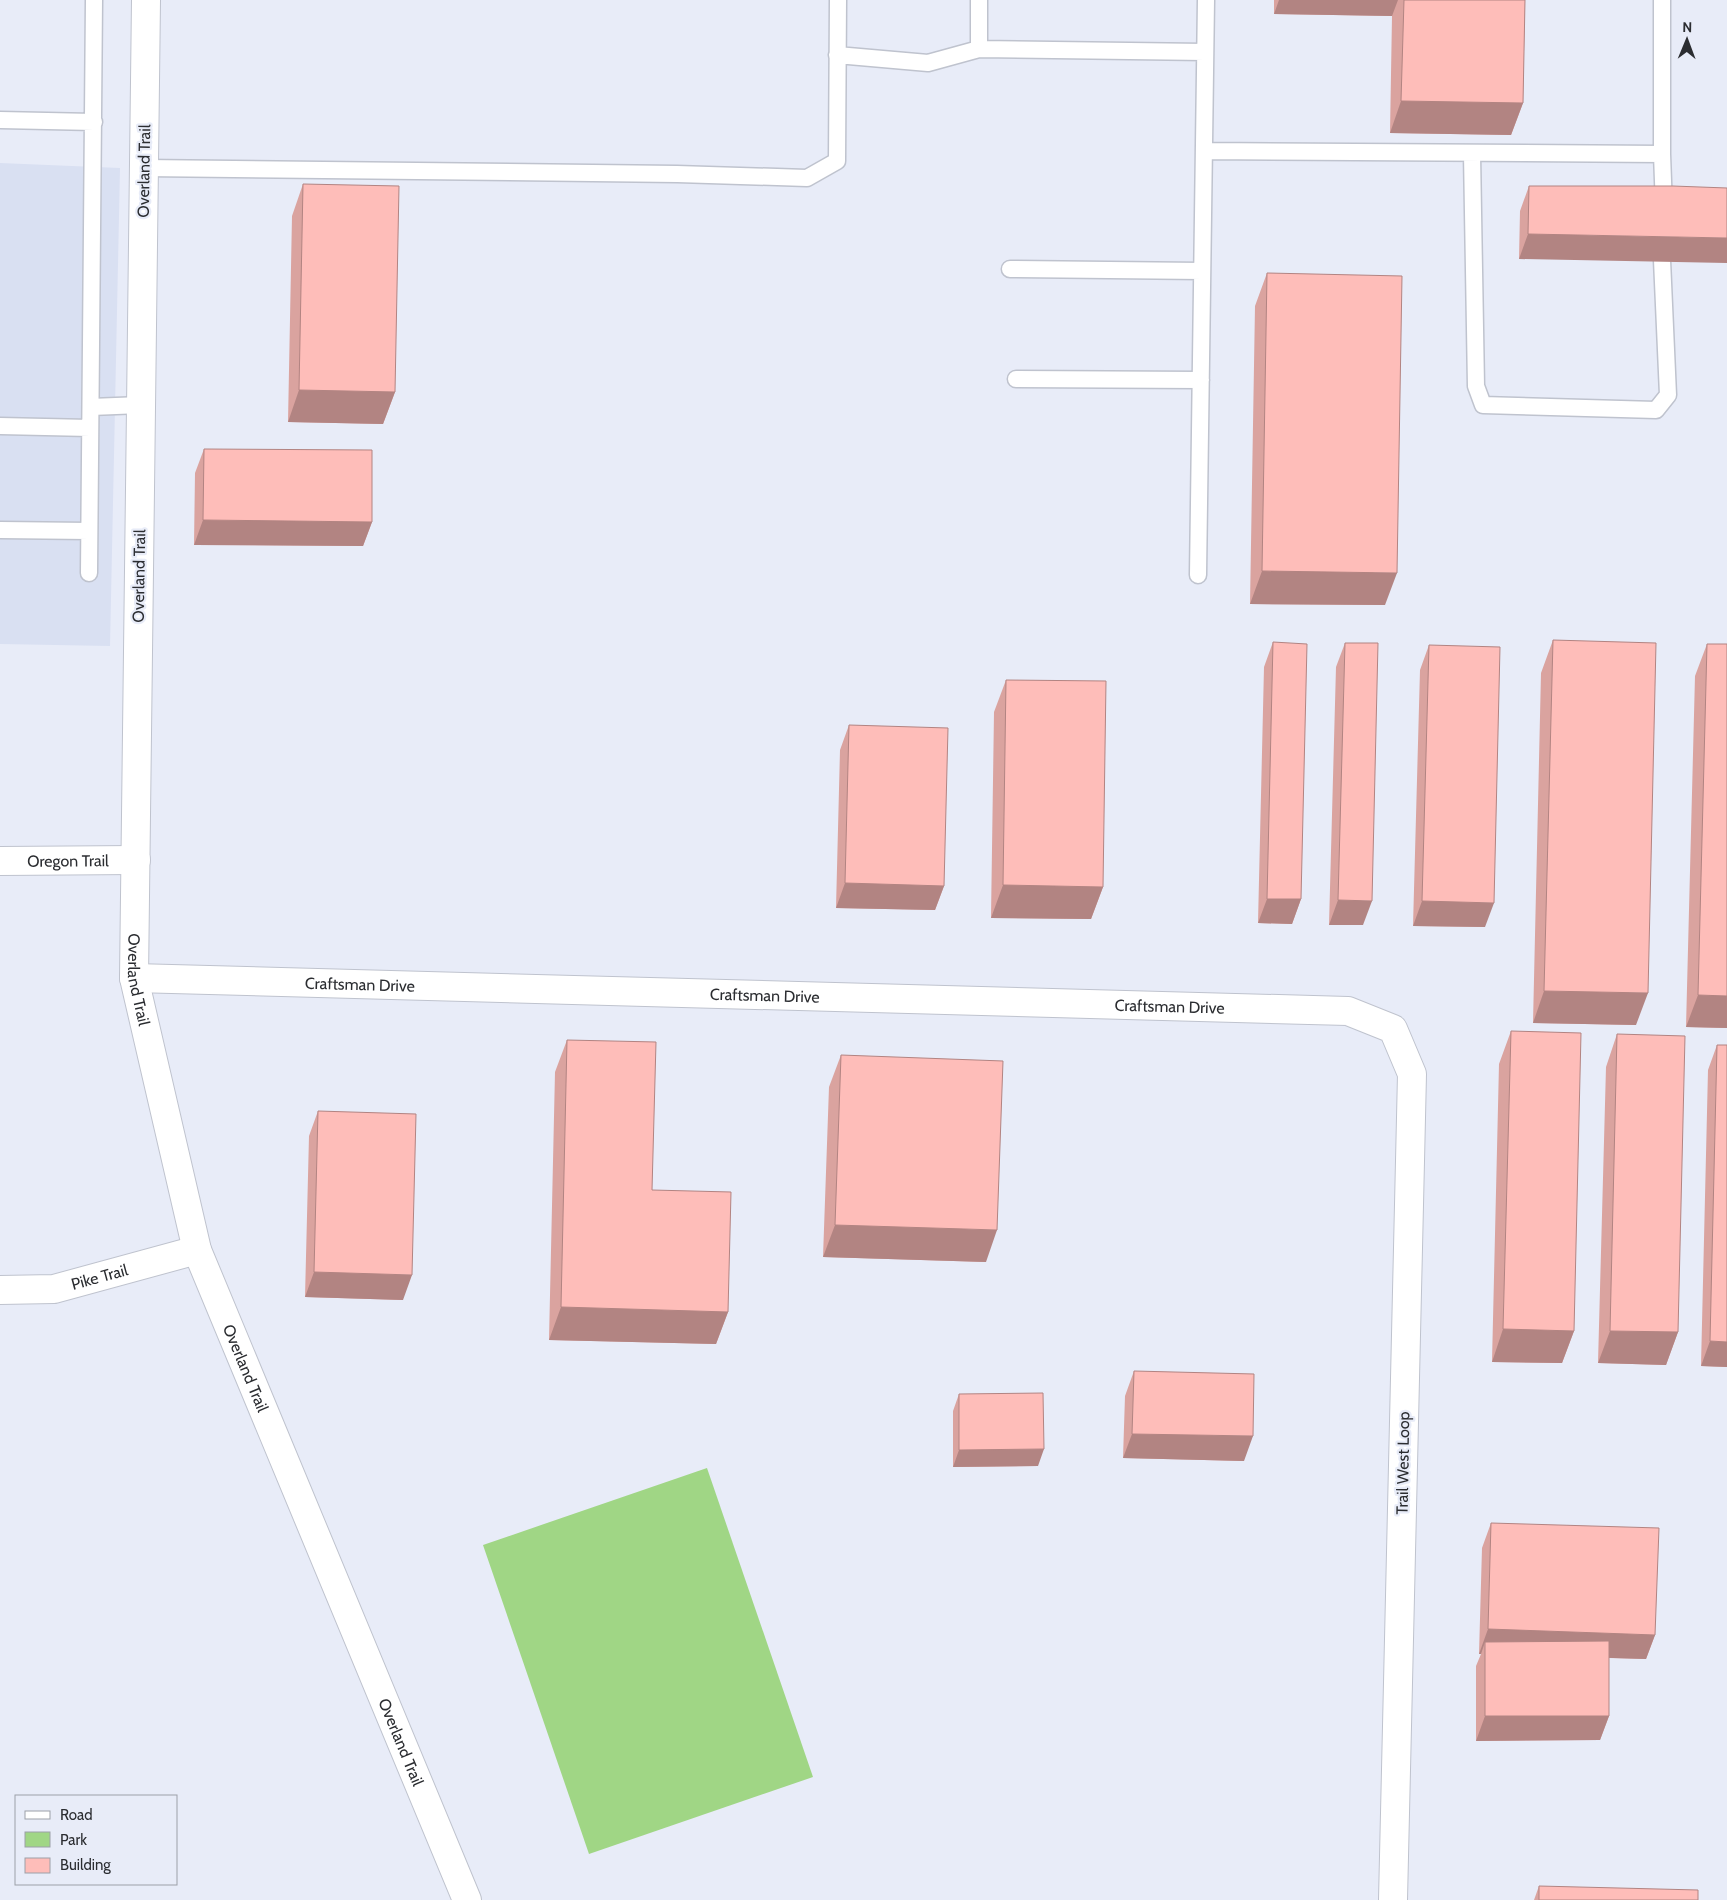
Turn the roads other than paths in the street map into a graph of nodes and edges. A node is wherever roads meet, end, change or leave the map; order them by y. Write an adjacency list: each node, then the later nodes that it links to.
1 (94, 0): 11 (lane)
2 (146, 0): 15 (street, Overland Trail)
3 (838, 0): 9 (lane)
4 (979, 0): 7 (lane)
5 (1206, 0): 8 (lane)
6 (1662, 0): 14 (lane)
7 (979, 49): 8 (lane); 9 (lane)
8 (1205, 52): 12 (lane)
9 (837, 55): 15 (lane)
10 (0, 120): 11 (lane)
11 (94, 122): 23 (lane)
12 (1204, 151): 13 (lane); 19 (lane)
13 (1472, 154): 14 (lane); 17 (lane)
14 (1662, 154): 16 (lane)
15 (144, 168): 22 (street, Overland Trail)
16 (1664, 211)
17 (1662, 260)
18 (1010, 269): 19 (lane)
19 (1202, 271): 21 (lane)
20 (1016, 379): 21 (lane)
21 (1200, 380): 29 (lane)
22 (141, 405): 23 (lane); 30 (street, Overland Trail)
23 (91, 407): 25 (lane)
24 (0, 426): 25 (lane)
25 (90, 428): 27 (lane)
26 (0, 530): 27 (lane)
27 (90, 531): 28 (lane)
28 (89, 573)
29 (1198, 575)
30 (136, 860): 31 (street, Oregon Trail); 32 (street, Overland Trail)
31 (0, 861)
32 (134, 978): 33 (street, Craftsman Drive); 34 (street, Overland Trail)
33 (1393, 1029): 37 (street, Trail West Loop)
34 (197, 1250): 35 (street, Pike Trail); 36 (street, Overland Trail)
35 (0, 1290)
36 (467, 1900)
37 (1393, 1900)

